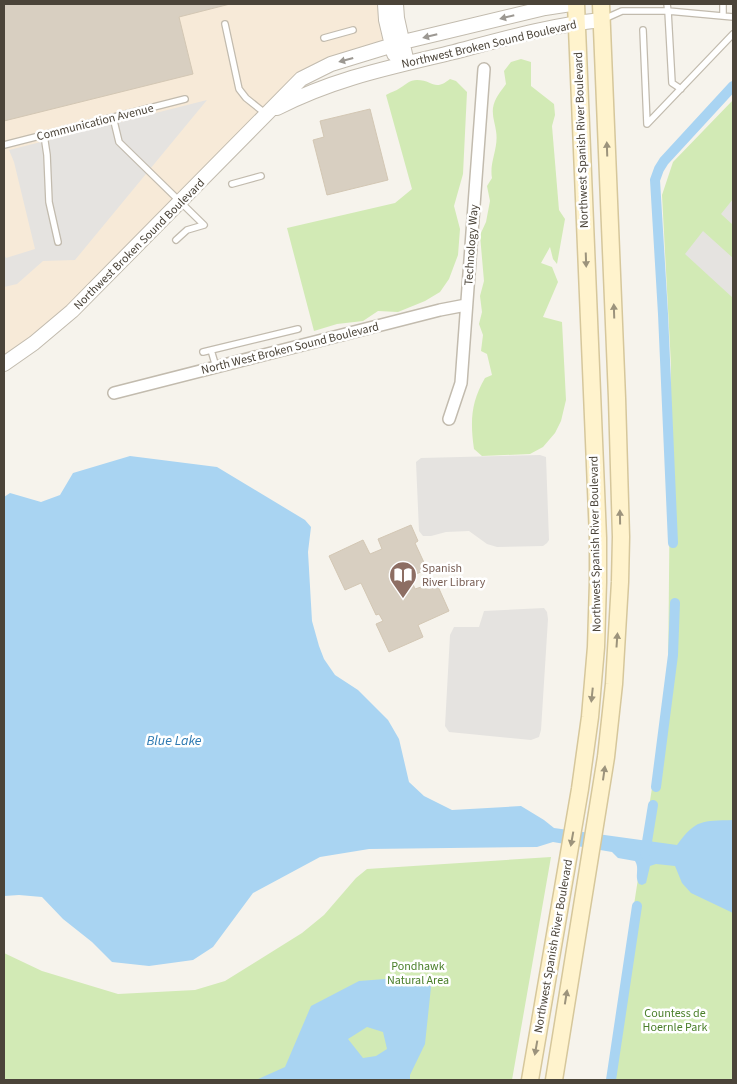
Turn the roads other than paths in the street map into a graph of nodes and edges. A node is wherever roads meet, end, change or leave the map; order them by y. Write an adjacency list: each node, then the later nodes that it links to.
1 (385, 4): 17 (street)
2 (396, 4): 17 (street)
3 (571, 4): 17 (street, Northwest Broken Sound Boulevard, one-way to 17)
4 (576, 4): 11 (main road, Northwest Spanish River Boulevard)
5 (601, 4): 10 (main road, Northwest Spanish River Boulevard)
6 (723, 4): 8 (lane)
7 (668, 7): 8 (lane); 10 (lane); 20 (lane)
8 (723, 16): 9 (lane)
9 (733, 16)
10 (602, 20): 11 (street, Northwest Broken Sound Boulevard); 40 (main road, Northwest Spanish River Boulevard, one-way to 10)
11 (577, 23): 18 (street, Northwest Broken Sound Boulevard); 39 (main road, Northwest Spanish River Boulevard, one-way to 39)
12 (225, 24): 22 (lane)
13 (353, 30): 16 (lane)
14 (643, 30): 20 (lane)
15 (733, 34): 20 (lane)
16 (324, 38)
17 (398, 44): 18 (street); 22 (street, Northwest Broken Sound Boulevard, one-way to 22)
18 (402, 64): 22 (street, Northwest Broken Sound Boulevard)
19 (484, 69): 31 (street, Technology Way)
20 (681, 88)
21 (185, 99): 23 (lane, Communication Avenue)
22 (266, 114): 28 (street, Northwest Broken Sound Boulevard)
23 (113, 117): 24 (lane, Communication Avenue); 28 (lane)
24 (44, 135): 25 (lane, Communication Avenue); 30 (lane)
25 (4, 144)
26 (261, 176): 27 (lane)
27 (232, 184)
28 (180, 203): 29 (lane); 35 (street, Northwest Broken Sound Boulevard)
29 (176, 240)
30 (58, 242)
31 (466, 305): 36 (street, North West Broken Sound Boulevard); 38 (street, Technology Way)
32 (298, 329): 33 (lane)
33 (211, 350): 34 (lane); 36 (lane)
34 (203, 352)
35 (4, 364)
36 (216, 367): 37 (street, North West Broken Sound Boulevard)
37 (114, 393)
38 (449, 418)
39 (598, 565): 40 (main road); 41 (main road, Northwest Spanish River Boulevard)
40 (621, 566): 42 (main road, Northwest Spanish River Boulevard)
41 (598, 582): 42 (main road); 43 (main road, Northwest Spanish River Boulevard, one-way to 43)
42 (620, 582): 44 (main road, Northwest Spanish River Boulevard, one-way to 42)
43 (530, 1080)
44 (554, 1080)

